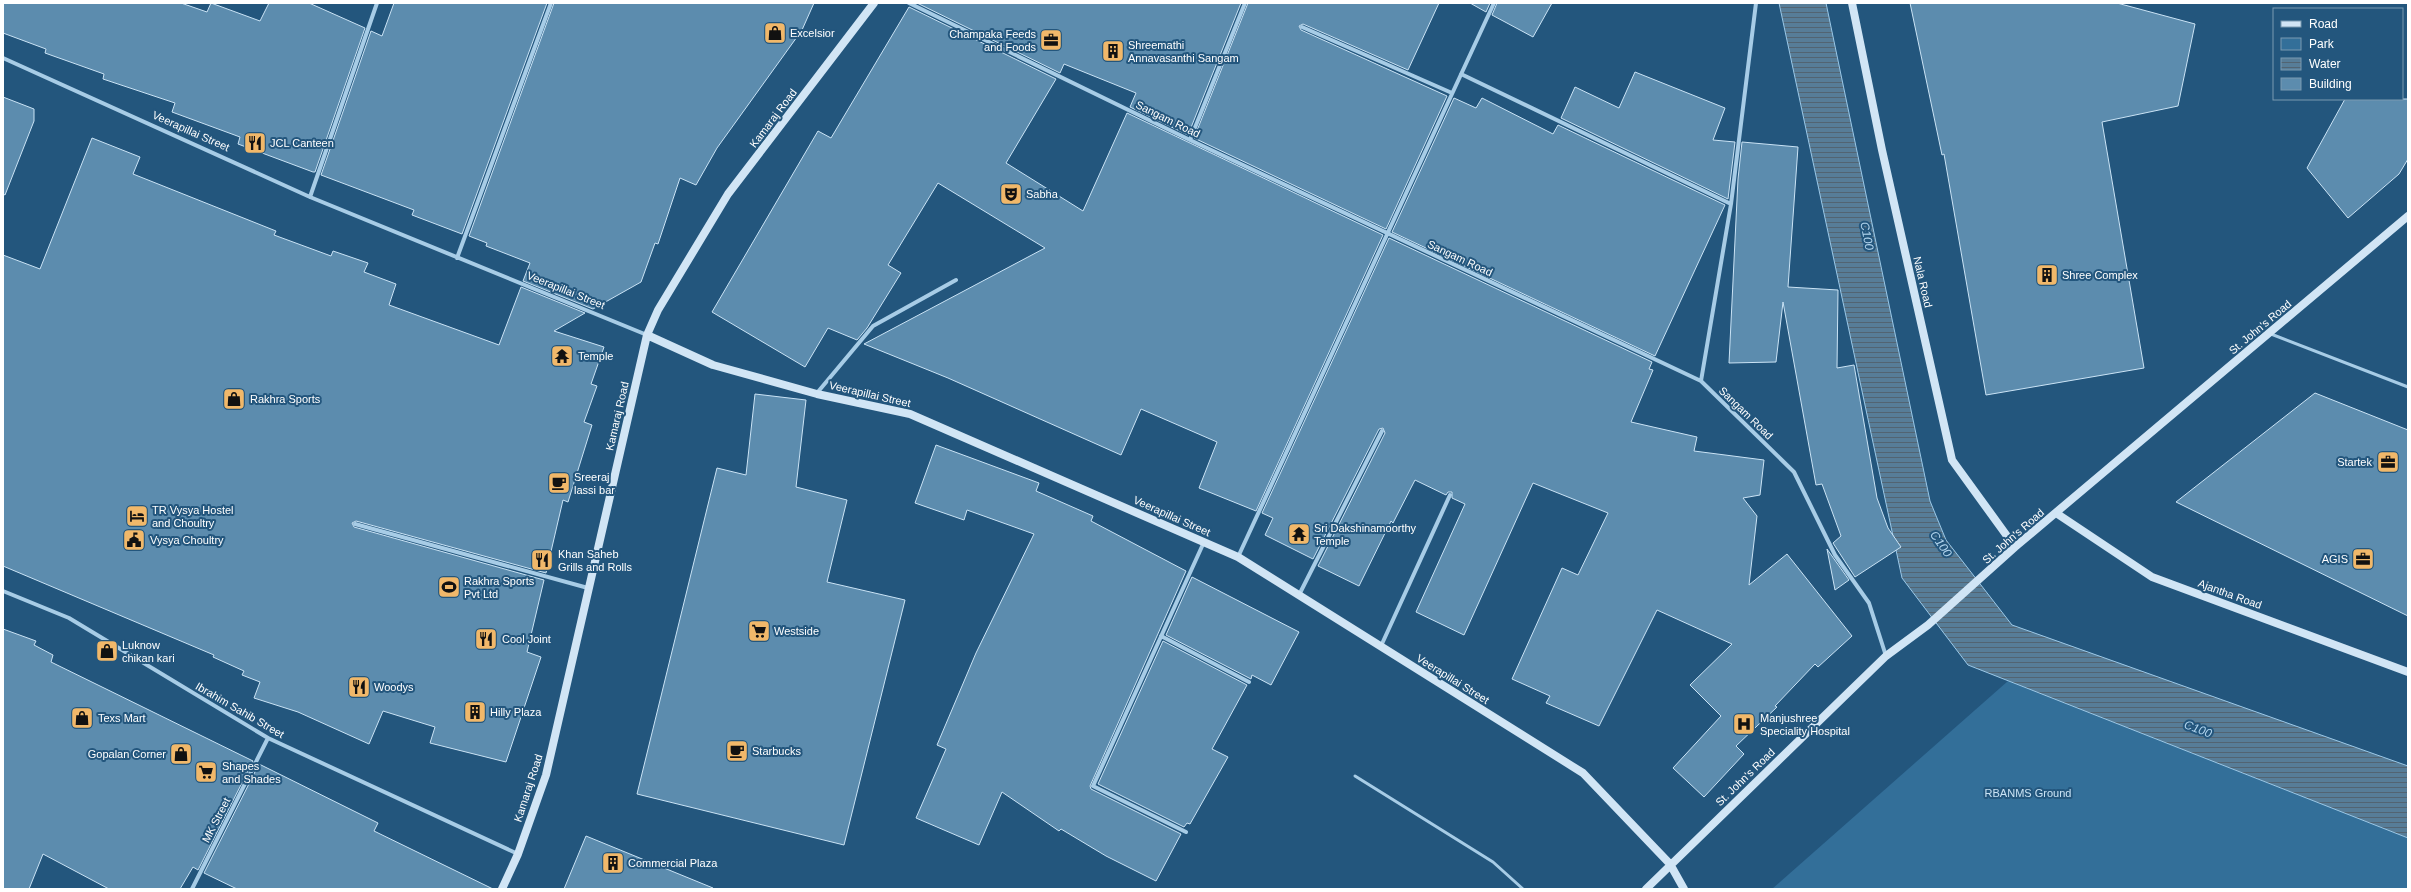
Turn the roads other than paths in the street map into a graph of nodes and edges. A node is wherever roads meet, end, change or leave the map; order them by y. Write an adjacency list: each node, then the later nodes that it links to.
1 (377, 3): 14 (street)
2 (551, 3): 18 (street)
3 (874, 3): 21 (street, Kamaraj Road)
4 (910, 3): 13 (street, Sangam Road)
5 (1245, 3): 13 (street)
6 (1494, 3): 11 (street)
7 (1756, 3): 15 (street)
8 (1852, 3): 30 (street, Nala Road)
9 (1302, 27): 12 (street)
10 (3, 58): 14 (street, Veerapillai Street)
11 (1461, 74): 12 (street); 15 (street)
12 (1452, 93): 17 (street)
13 (1190, 140): 17 (street, Sangam Road)
14 (310, 197): 18 (street, Veerapillai Street)
15 (1731, 204): 22 (street)
16 (2408, 216): 20 (street, St. John's Road)
17 (1387, 234): 22 (street, Sangam Road); 31 (street)
18 (457, 258): 21 (street, Veerapillai Street)
19 (956, 280): 24 (street)
20 (2270, 333): 23 (lane); 27 (street, St. John's Road)
21 (647, 335): 24 (street, Veerapillai Street); 32 (street, Kamaraj Road)
22 (1701, 381): 37 (street, Sangam Road)
23 (2408, 387)
24 (817, 394): 29 (street, Veerapillai Street)
25 (1382, 431): 34 (street)
26 (1450, 495): 36 (street)
27 (2056, 513): 30 (street, St. John's Road); 38 (street, Ajantha Road)
28 (355, 524): 32 (street)
29 (1205, 542): 31 (street, Veerapillai Street); 35 (street)
30 (2015, 547): 37 (street, St. John's Road)
31 (1238, 557): 34 (street, Veerapillai Street)
32 (588, 588): 43 (street, Kamaraj Road)
33 (3, 590): 40 (street, Ibrahim Sahib Street)
34 (1299, 595): 36 (street, Veerapillai Street)
35 (1161, 636): 39 (street); 42 (street)
36 (1381, 646): 44 (street, Veerapillai Street)
37 (1886, 656): 44 (street, St. John's Road)
38 (2408, 672)
39 (1249, 682)
40 (268, 738): 43 (street, Ibrahim Sahib Street); 45 (street, MK Street)
41 (1355, 776): 47 (lane)
42 (1186, 832)
43 (518, 854): 46 (street, Kamaraj Road)
44 (1670, 864): 48 (street, St. John's Road); 49 (street, Veerapillai Street)
45 (192, 889)
46 (502, 889)
47 (1523, 889)
48 (1646, 889)
49 (1684, 889)

